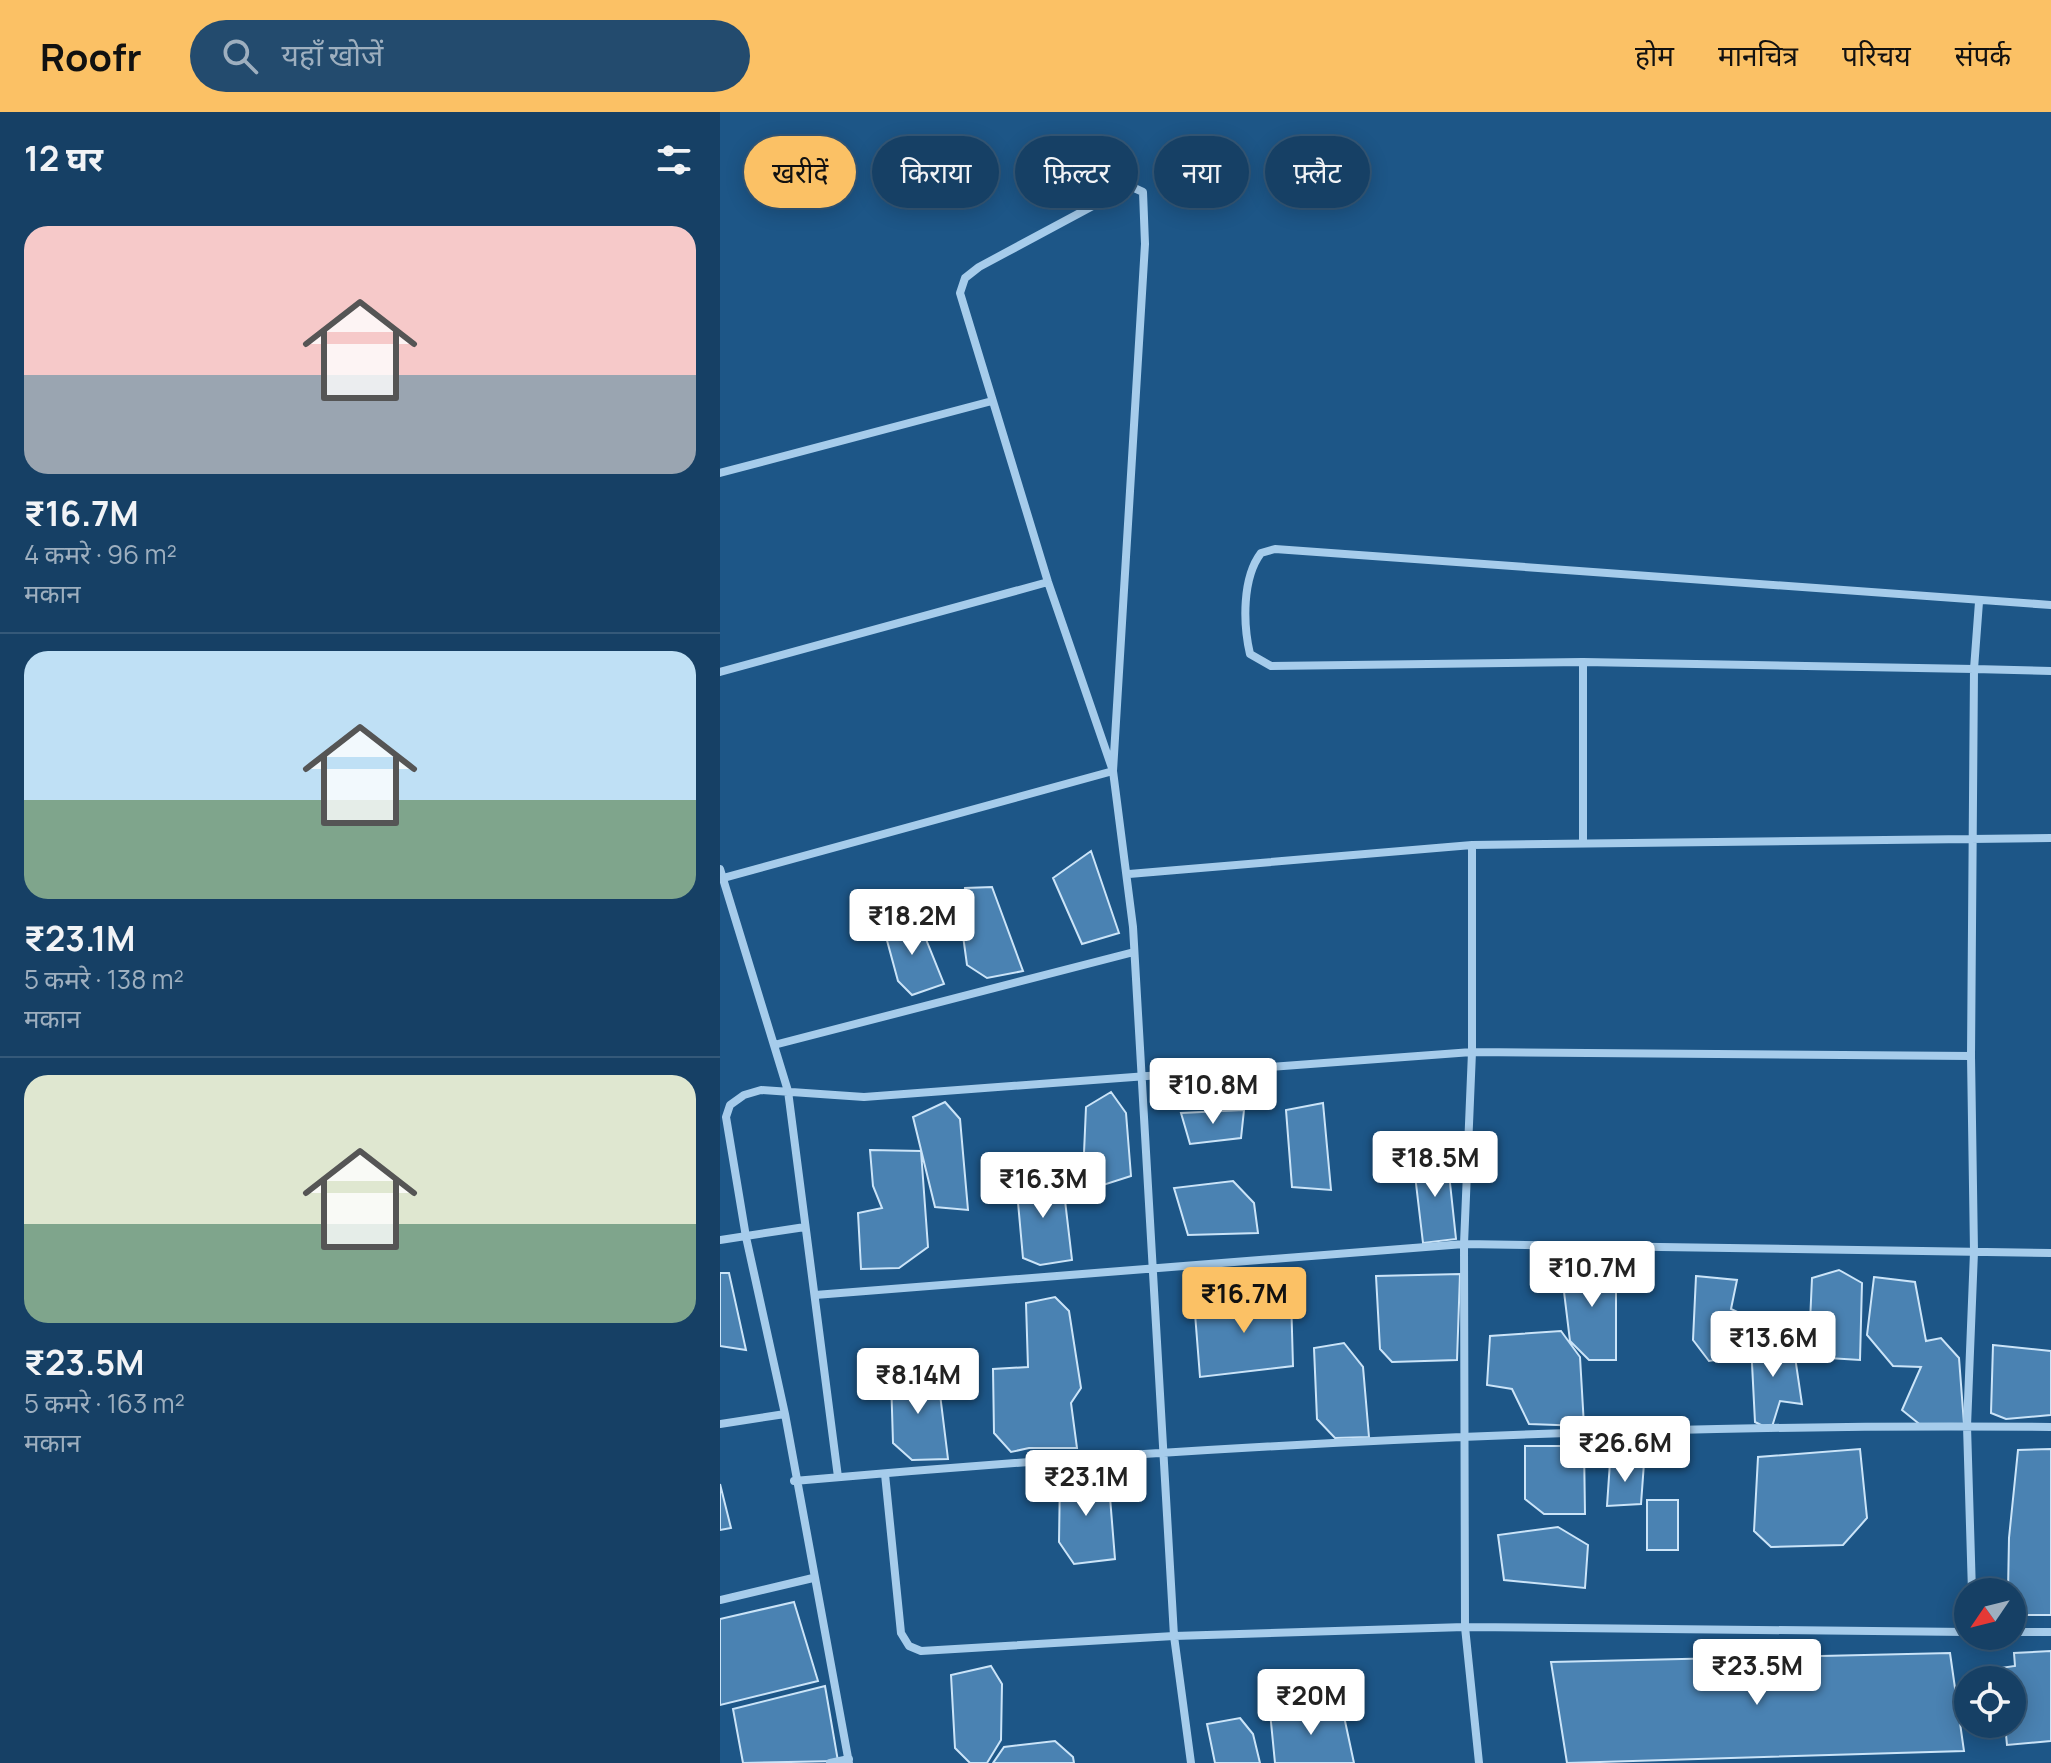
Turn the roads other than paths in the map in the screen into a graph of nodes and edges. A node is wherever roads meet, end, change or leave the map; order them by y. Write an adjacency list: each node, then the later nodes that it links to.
1 (992, 401): 2 (street); 3 (street); 10 (street)
2 (720, 473)
3 (1048, 582): 9 (street); 10 (street)
4 (1979, 602): 5 (street); 6 (street); 7 (street)
5 (2051, 605)
6 (1583, 662): 7 (street); 13 (street)
7 (1974, 669): 8 (street); 11 (street)
8 (2051, 671)
9 (720, 672)
10 (1113, 771): 15 (street); 16 (street)
11 (1972, 837): 12 (street); 13 (street); 20 (street)
12 (2051, 838)
13 (1583, 842): 14 (street)
14 (1472, 845): 15 (street); 19 (street)
15 (1129, 874): 17 (street)
16 (721, 876): 18 (street)
17 (1134, 952): 18 (street); 21 (street)
18 (774, 1045): 22 (street)
19 (1472, 1052): 20 (street); 21 (street); 26 (street)
20 (1971, 1056): 27 (street)
21 (1140, 1074): 22 (street); 29 (street)
22 (788, 1091): 23 (street); 24 (street)
23 (805, 1227): 24 (street); 30 (street)
24 (746, 1237): 25 (street); 31 (street)
25 (720, 1240)
26 (1464, 1244): 27 (street); 29 (street); 35 (street)
27 (1974, 1252): 28 (street); 33 (street)
28 (2051, 1253)
29 (1154, 1267): 30 (street); 36 (street)
30 (815, 1295): 38 (street)
31 (785, 1414): 32 (street); 39 (street)
32 (720, 1424)
33 (1967, 1426): 34 (street); 35 (street); 41 (street)
34 (2051, 1427)
35 (1467, 1436): 36 (street); 43 (street)
36 (1164, 1450): 37 (street); 47 (street)
37 (885, 1474): 38 (street); 47 (street)
38 (838, 1477): 39 (street)
39 (794, 1481): 40 (street)
40 (813, 1578): 42 (street); 48 (street)
41 (1972, 1578)
42 (720, 1600)
43 (1465, 1627): 44 (street); 47 (street); 51 (street)
44 (1954, 1632)
45 (2026, 1632): 46 (street)
46 (2051, 1632)
47 (1174, 1636): 50 (street)
48 (849, 1761): 49 (street)
49 (830, 1763)
50 (1191, 1763)
51 (1479, 1763)

